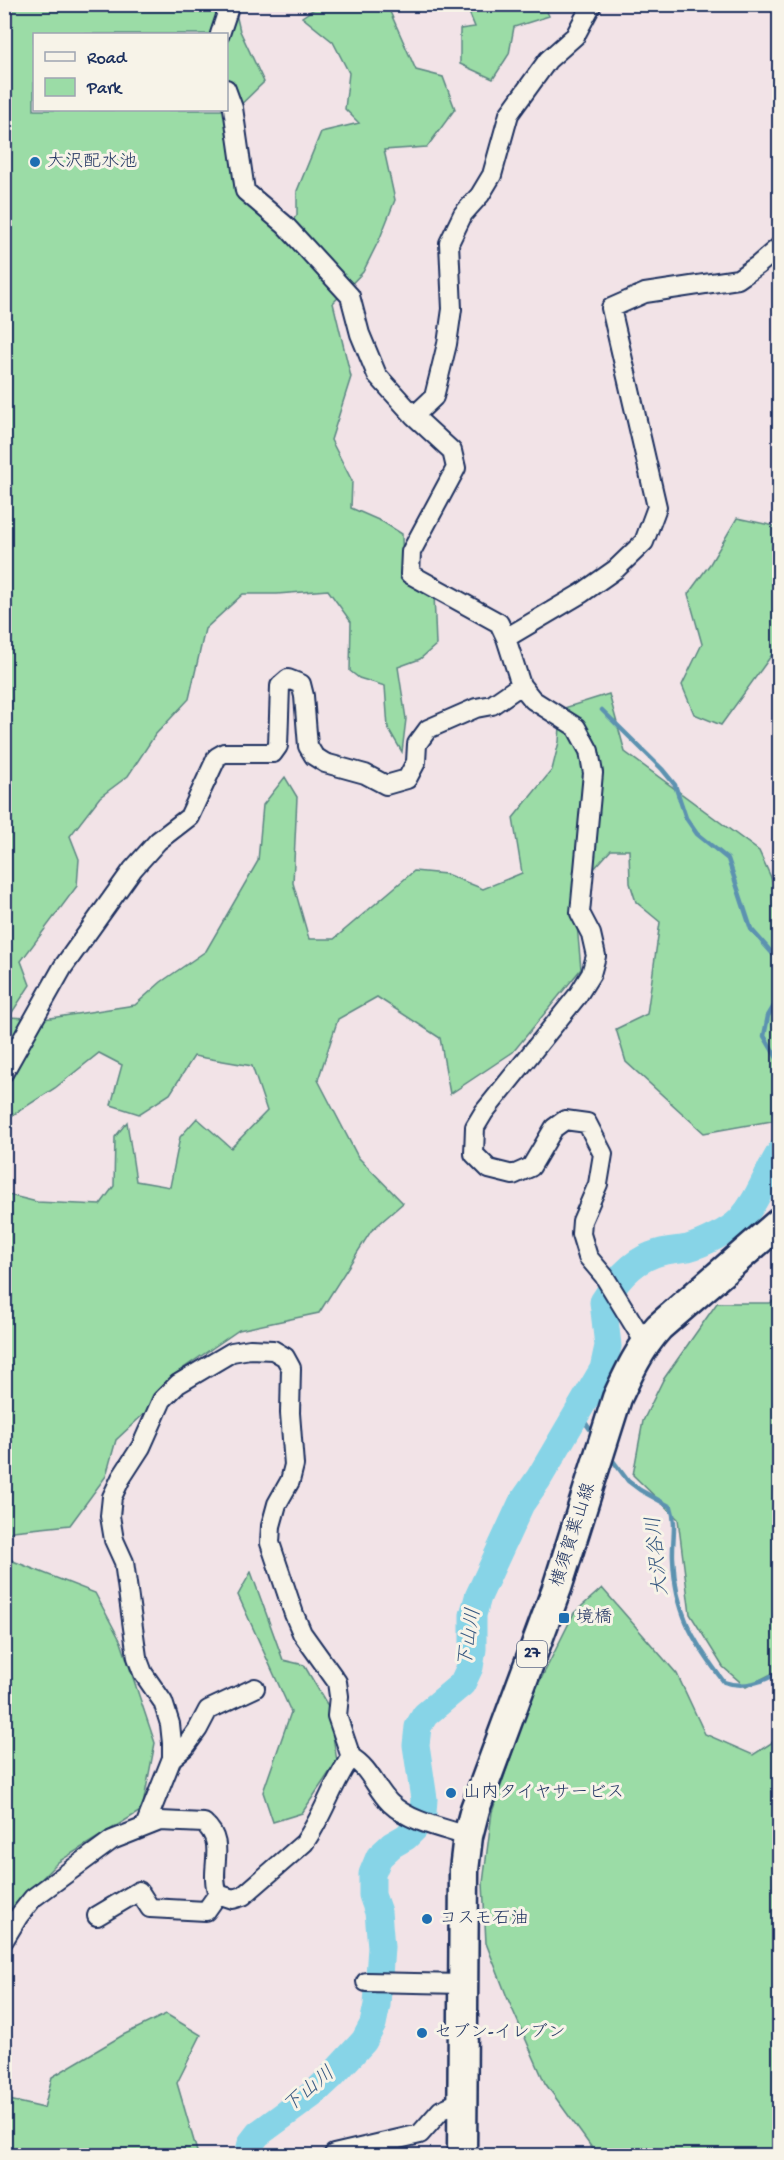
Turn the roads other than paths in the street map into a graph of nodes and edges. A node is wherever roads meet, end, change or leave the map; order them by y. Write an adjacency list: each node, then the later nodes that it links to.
1 (230, 4): 3 (street)
2 (592, 4): 6 (street)
3 (220, 33)
4 (228, 94): 6 (street)
5 (780, 246): 7 (street)
6 (414, 417): 7 (street)
7 (507, 638): 8 (street)
8 (521, 686): 9 (street); 11 (street)
9 (4, 1072)
10 (780, 1222): 11 (main road, 横須賀葉山線 / 27)
11 (645, 1343): 16 (main road, 横須賀葉山線 / 27)
12 (255, 1688): 14 (street)
13 (351, 1757): 14 (street); 16 (street); 17 (street)
14 (172, 1758): 15 (street)
15 (145, 1826): 17 (street); 19 (street)
16 (468, 1836): 21 (main road, 横須賀葉山線 / 27)
17 (218, 1894): 18 (street)
18 (98, 1916)
19 (4, 1940)
20 (376, 1982): 21 (street)
21 (463, 1984): 22 (main road, 横須賀葉山線 / 27)
22 (464, 2100): 23 (street); 24 (main road, 横須賀葉山線 / 27)
23 (331, 2155)
24 (462, 2156)

